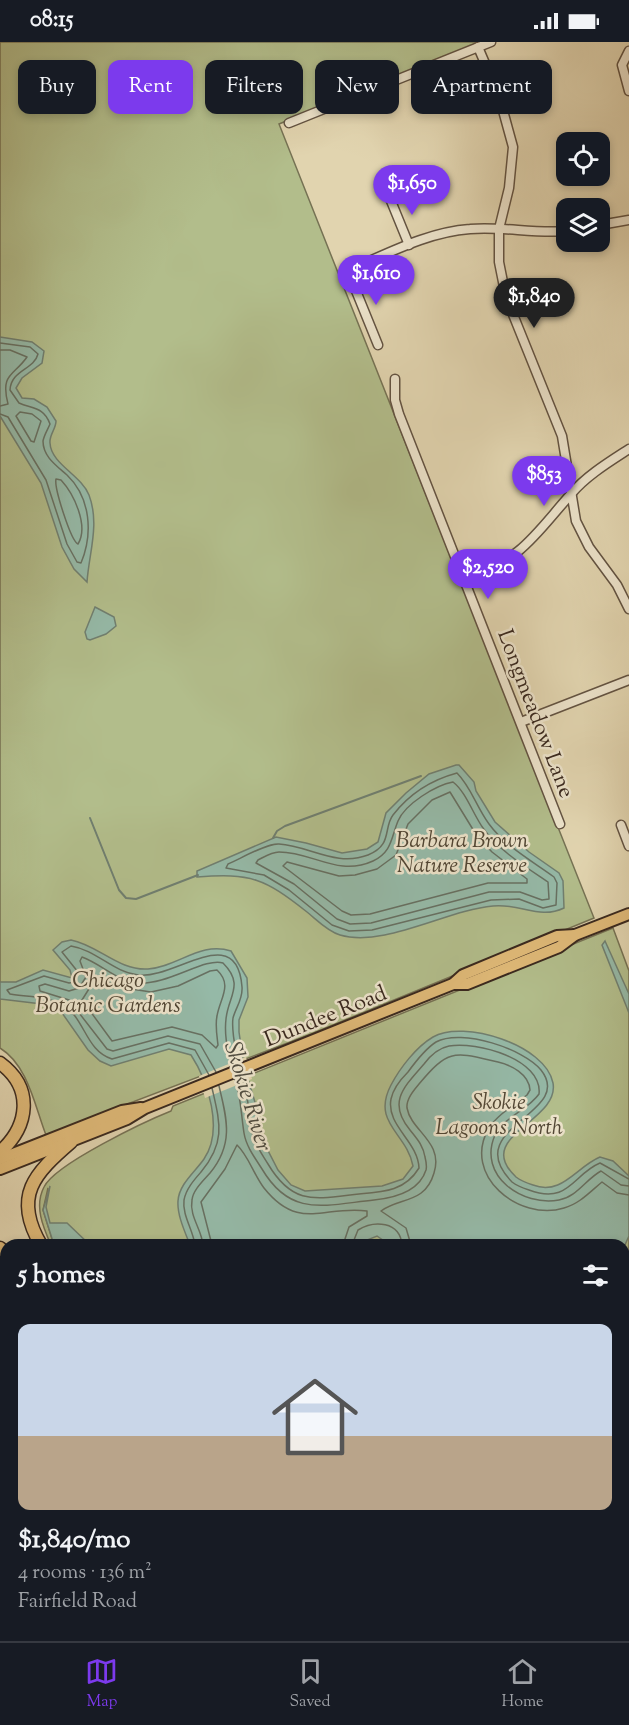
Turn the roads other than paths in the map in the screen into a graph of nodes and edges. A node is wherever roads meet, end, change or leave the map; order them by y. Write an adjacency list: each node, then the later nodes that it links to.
1 (490, 42): 2 (street)
2 (478, 47): 5 (street); 9 (street)
3 (629, 51): 4 (street)
4 (629, 90)
5 (289, 123)
6 (389, 196): 11 (street)
7 (629, 220): 8 (street)
8 (610, 223)
9 (499, 229): 10 (street); 11 (street); 15 (street)
10 (556, 232)
11 (409, 245): 12 (street)
12 (378, 345)
13 (395, 379): 16 (street, Longmeadow Lane)
14 (629, 449): 15 (street)
15 (572, 492): 16 (street); 17 (street)
16 (465, 580): 19 (street, Longmeadow Lane)
17 (629, 609)
18 (629, 680): 19 (street)
19 (521, 722): 20 (street, Longmeadow Lane)
20 (561, 824)
21 (621, 825): 22 (street)
22 (629, 846)
23 (629, 914): 25 (main road, Dundee Road)
24 (0, 1063): 27 (highway)
25 (145, 1108): 26 (main road, Dundee Road); 28 (main road, Dundee Road)
26 (71, 1142): 29 (main road, Dundee Road); 30 (highway)
27 (0, 1152)
28 (0, 1159)
29 (0, 1169)
30 (39, 1239)

